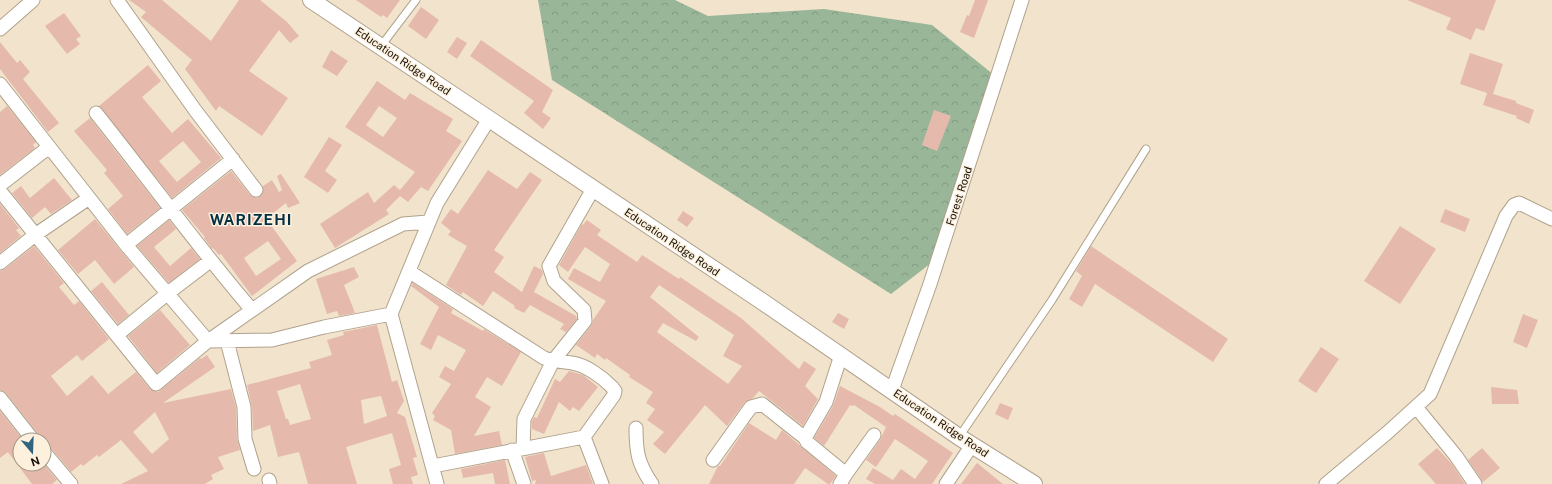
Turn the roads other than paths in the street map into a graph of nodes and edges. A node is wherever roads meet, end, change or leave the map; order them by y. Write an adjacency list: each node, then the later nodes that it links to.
1 (33, 0): 6 (street)
2 (117, 0): 13 (street)
3 (311, 0): 7 (street, Education Ridge Road)
4 (416, 0): 7 (lane)
5 (1022, 0): 35 (street, Forest Road)
6 (0, 29)
7 (381, 46): 10 (street, Education Ridge Road)
8 (0, 84): 11 (street)
9 (96, 113): 19 (street)
10 (489, 119): 15 (street, Education Ridge Road); 21 (street)
11 (49, 147): 14 (street); 18 (street)
12 (1146, 149): 43 (lane)
13 (233, 159): 17 (street); 19 (street)
14 (0, 185)
15 (593, 189): 33 (street, Education Ridge Road); 34 (street)
16 (0, 190): 22 (street)
17 (256, 190)
18 (89, 198): 22 (street); 23 (street)
19 (171, 208): 23 (street); 24 (street)
20 (1552, 219): 37 (street)
21 (428, 222): 26 (street); 28 (street)
22 (35, 235): 25 (street); 30 (street)
23 (126, 245): 27 (street)
24 (210, 261): 27 (street); 28 (street)
25 (0, 263)
26 (410, 272): 29 (street); 34 (street)
27 (168, 293): 30 (street); 31 (street)
28 (252, 310): 31 (street)
29 (391, 314): 32 (street); 47 (street)
30 (117, 335): 31 (street)
31 (208, 341): 32 (street)
32 (227, 341): 48 (street)
33 (841, 355): 35 (street, Education Ridge Road); 42 (street)
34 (554, 362): 41 (street); 44 (street)
35 (892, 390): 43 (street, Education Ridge Road)
36 (0, 398): 39 (street)
37 (1416, 407): 57 (street); 58 (street)
38 (636, 428): 54 (street)
39 (27, 432)
40 (874, 435): 49 (street)
41 (584, 437): 44 (street); 53 (street)
42 (805, 438): 45 (street); 49 (street)
43 (966, 441): 55 (street); 56 (street, Education Ridge Road)
44 (518, 449): 47 (street); 52 (street)
45 (713, 460)
46 (52, 461): 50 (street)
47 (432, 466): 51 (street)
48 (254, 469)
49 (843, 479)
50 (71, 484)
51 (437, 484)
52 (524, 484)
53 (602, 484)
54 (652, 484)
55 (946, 484)
56 (1034, 484)
57 (1326, 484)
58 (1475, 484)

